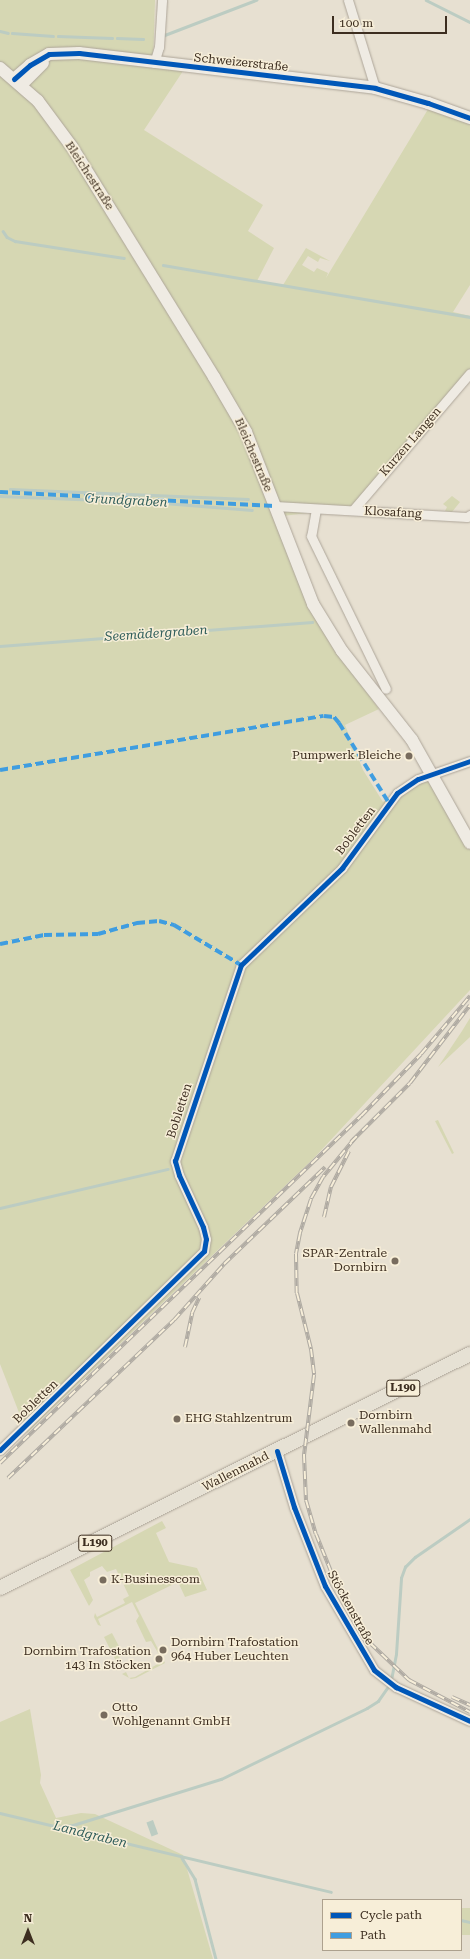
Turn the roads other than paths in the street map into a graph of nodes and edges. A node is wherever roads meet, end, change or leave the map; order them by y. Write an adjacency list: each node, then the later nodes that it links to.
1 (162, 0): 3 (street)
2 (348, 0): 6 (street)
3 (154, 63): 5 (main road, Schweizerstraße); 6 (main road, Schweizerstraße)
4 (0, 68): 5 (main road)
5 (18, 82): 9 (main road, Bleichestraße)
6 (375, 88): 7 (main road, Schweizerstraße)
7 (470, 118)
8 (470, 373): 11 (street, Kurzen Langen)
9 (275, 506): 10 (street, Klosafang); 15 (main road, Bleichestraße)
10 (316, 509): 11 (street, Klosafang); 13 (street)
11 (353, 510): 12 (street, Klosafang)
12 (469, 519)
13 (386, 689)
14 (470, 761): 15 (street, Bobletten)
15 (433, 774): 16 (main road, Bleichestraße); 18 (street, Bobletten)
16 (470, 843)
17 (470, 1354): 19 (main road, Wallenmahd / L190)
18 (0, 1450)
19 (277, 1451): 20 (main road, Wallenmahd / L190); 21 (street, Stöckenstraße)
20 (0, 1588)
21 (470, 1721)

